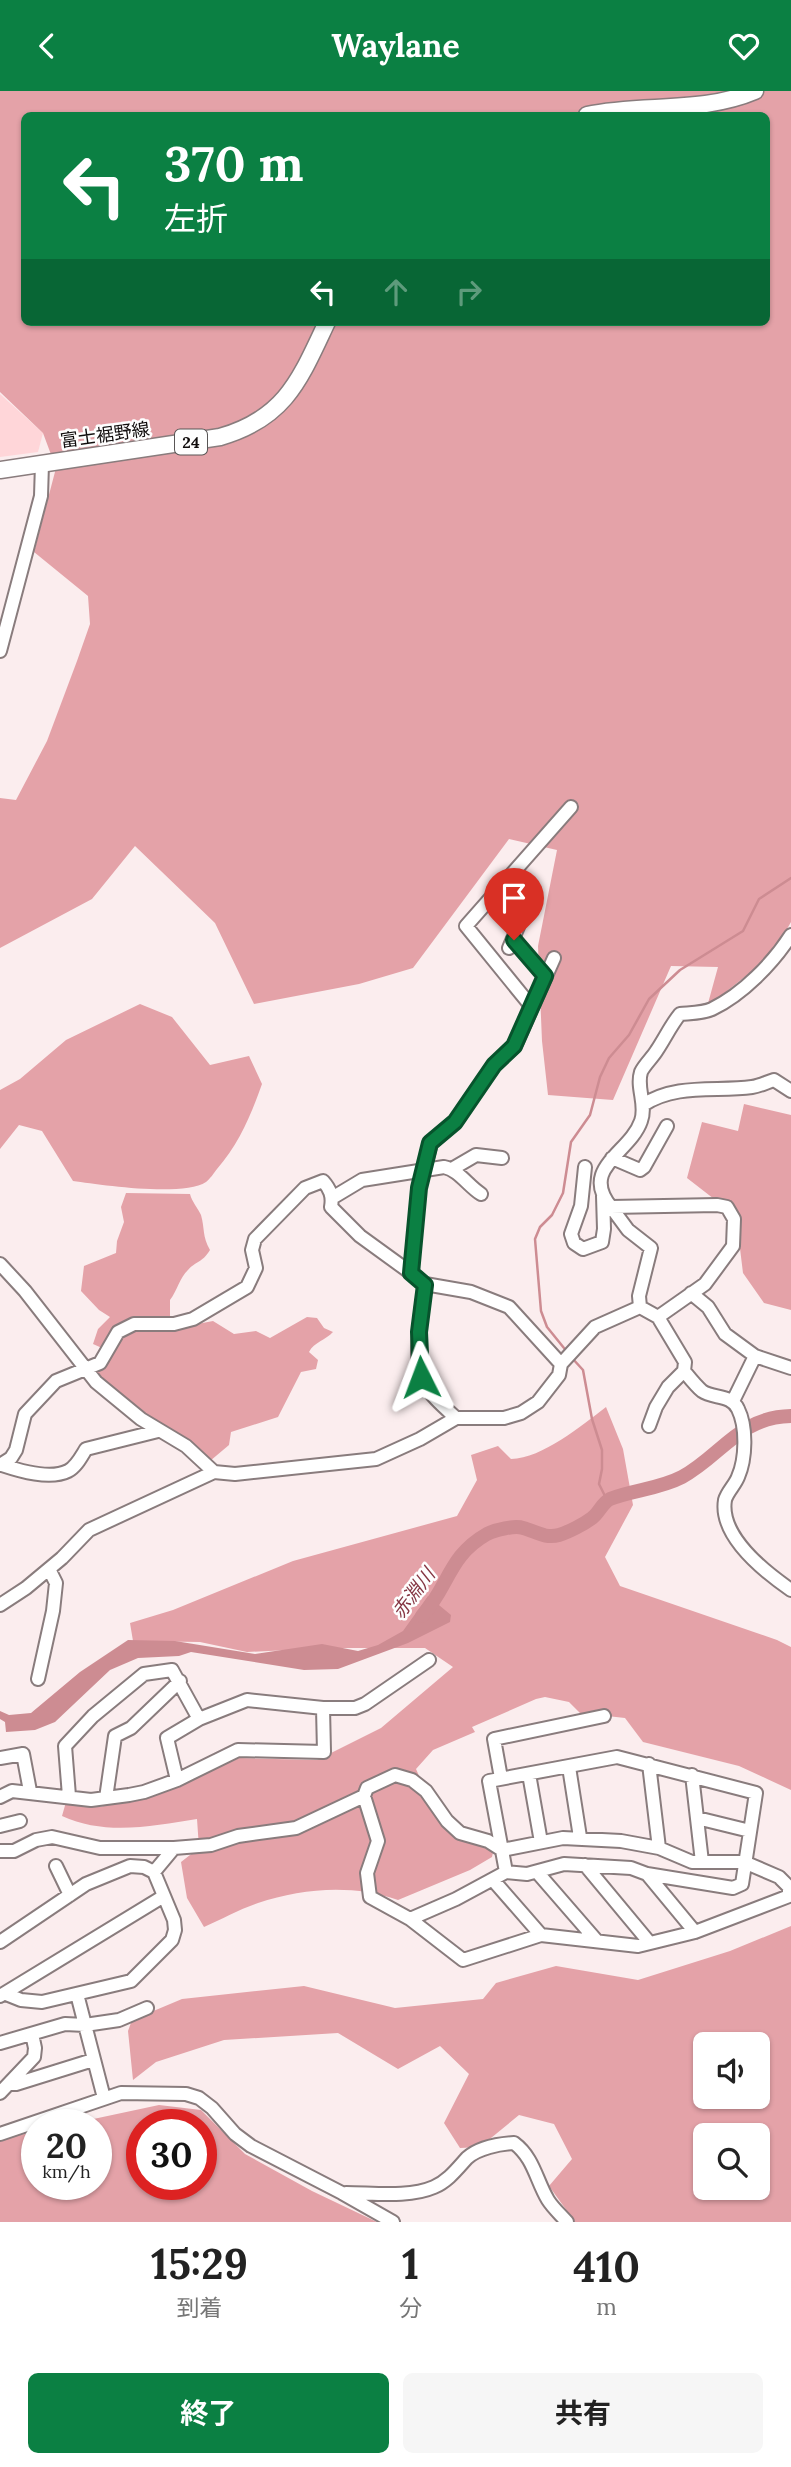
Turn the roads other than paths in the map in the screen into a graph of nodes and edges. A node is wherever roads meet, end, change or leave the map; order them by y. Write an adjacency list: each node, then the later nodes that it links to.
1 (755, 91): 2 (main road)
2 (606, 112)
3 (325, 326): 4 (main road, 富士裾野線 / 24)
4 (42, 464): 5 (main road, 富士裾野線 / 24); 8 (street)
5 (20, 467): 6 (main road, 富士裾野線 / 24); 7 (street)
6 (0, 470)
7 (0, 477)
8 (0, 651)
9 (571, 807): 10 (street)
10 (500, 887): 13 (street); 14 (street)
11 (791, 935): 16 (street)
12 (554, 958): 13 (street)
13 (545, 976): 14 (street)
14 (531, 1006): 22 (street)
15 (791, 1091): 16 (street)
16 (643, 1105): 19 (street)
17 (667, 1126): 19 (street)
18 (502, 1158): 21 (street)
19 (611, 1158): 24 (street)
20 (585, 1167): 24 (street)
21 (452, 1169): 22 (street); 23 (street)
22 (424, 1171): 25 (street); 28 (street)
23 (481, 1194)
24 (603, 1196): 26 (street)
25 (331, 1198): 28 (street); 36 (street)
26 (611, 1207): 30 (street); 31 (street)
27 (0, 1264): 36 (street)
28 (411, 1273): 29 (street)
29 (425, 1285): 34 (street); 39 (street)
30 (691, 1293): 32 (street); 33 (street)
31 (640, 1307): 32 (street); 34 (street)
32 (658, 1317): 37 (street)
33 (755, 1356): 35 (street); 38 (street)
34 (563, 1362): 39 (street)
35 (791, 1368)
36 (84, 1369): 41 (street); 42 (street)
37 (684, 1371): 38 (street); 40 (street)
38 (733, 1401): 45 (street)
39 (456, 1418): 43 (street)
40 (649, 1426)
41 (158, 1431): 42 (street); 43 (street)
42 (1, 1465)
43 (214, 1472): 44 (street)
44 (49, 1569): 46 (street); 48 (street)
45 (791, 1590)
46 (0, 1605)
47 (429, 1660): 50 (street)
48 (37, 1679)
49 (180, 1681): 52 (street); 61 (street); 64 (street)
50 (323, 1707): 52 (street); 59 (street)
51 (604, 1716): 58 (street)
52 (199, 1719): 59 (street)
53 (0, 1758): 60 (street)
54 (649, 1764): 55 (street); 57 (street); 72 (street)
55 (569, 1767): 56 (street); 69 (street)
56 (529, 1774): 58 (street); 70 (street)
57 (692, 1775): 65 (street); 68 (street)
58 (501, 1778): 73 (street)
59 (177, 1780): 64 (street)
60 (30, 1791): 61 (street); 63 (street)
61 (69, 1796): 64 (street)
62 (364, 1796): 71 (street); 73 (street); 87 (street)
63 (0, 1797)
64 (106, 1798)
65 (697, 1818): 68 (street); 75 (street)
66 (20, 1821): 67 (street)
67 (0, 1826)
68 (750, 1831): 76 (street)
69 (580, 1837): 70 (street); 72 (street)
70 (541, 1842): 73 (street)
71 (174, 1848): 74 (street); 79 (street)
72 (659, 1848): 75 (street)
73 (502, 1850): 80 (street)
74 (0, 1851)
75 (702, 1862): 76 (street)
76 (744, 1862): 82 (street); 84 (street)
77 (585, 1865): 81 (street); 82 (street); 92 (street)
78 (56, 1866): 85 (street)
79 (154, 1872): 85 (street); 86 (street)
80 (506, 1872): 81 (street); 83 (street)
81 (537, 1872): 90 (street)
82 (646, 1874): 88 (street)
83 (493, 1880): 87 (street); 89 (street)
84 (790, 1887): 88 (street)
85 (69, 1895): 91 (street)
86 (164, 1896): 93 (street); 94 (street)
87 (410, 1919): 89 (street)
88 (695, 1932): 92 (street)
89 (541, 1935): 90 (street)
90 (596, 1940): 92 (street)
91 (0, 1942)
92 (649, 1942)
93 (77, 1994): 94 (street); 96 (street)
94 (3, 1995)
95 (147, 2007): 96 (street)
96 (85, 2025): 97 (street); 99 (street)
97 (32, 2034): 98 (street); 100 (street)
98 (0, 2043)
99 (93, 2060): 100 (street); 101 (street)
100 (5, 2088)
101 (104, 2098): 102 (street); 103 (street)
102 (0, 2134)
103 (342, 2193): 104 (street); 105 (street)
104 (393, 2222)
105 (567, 2222)

